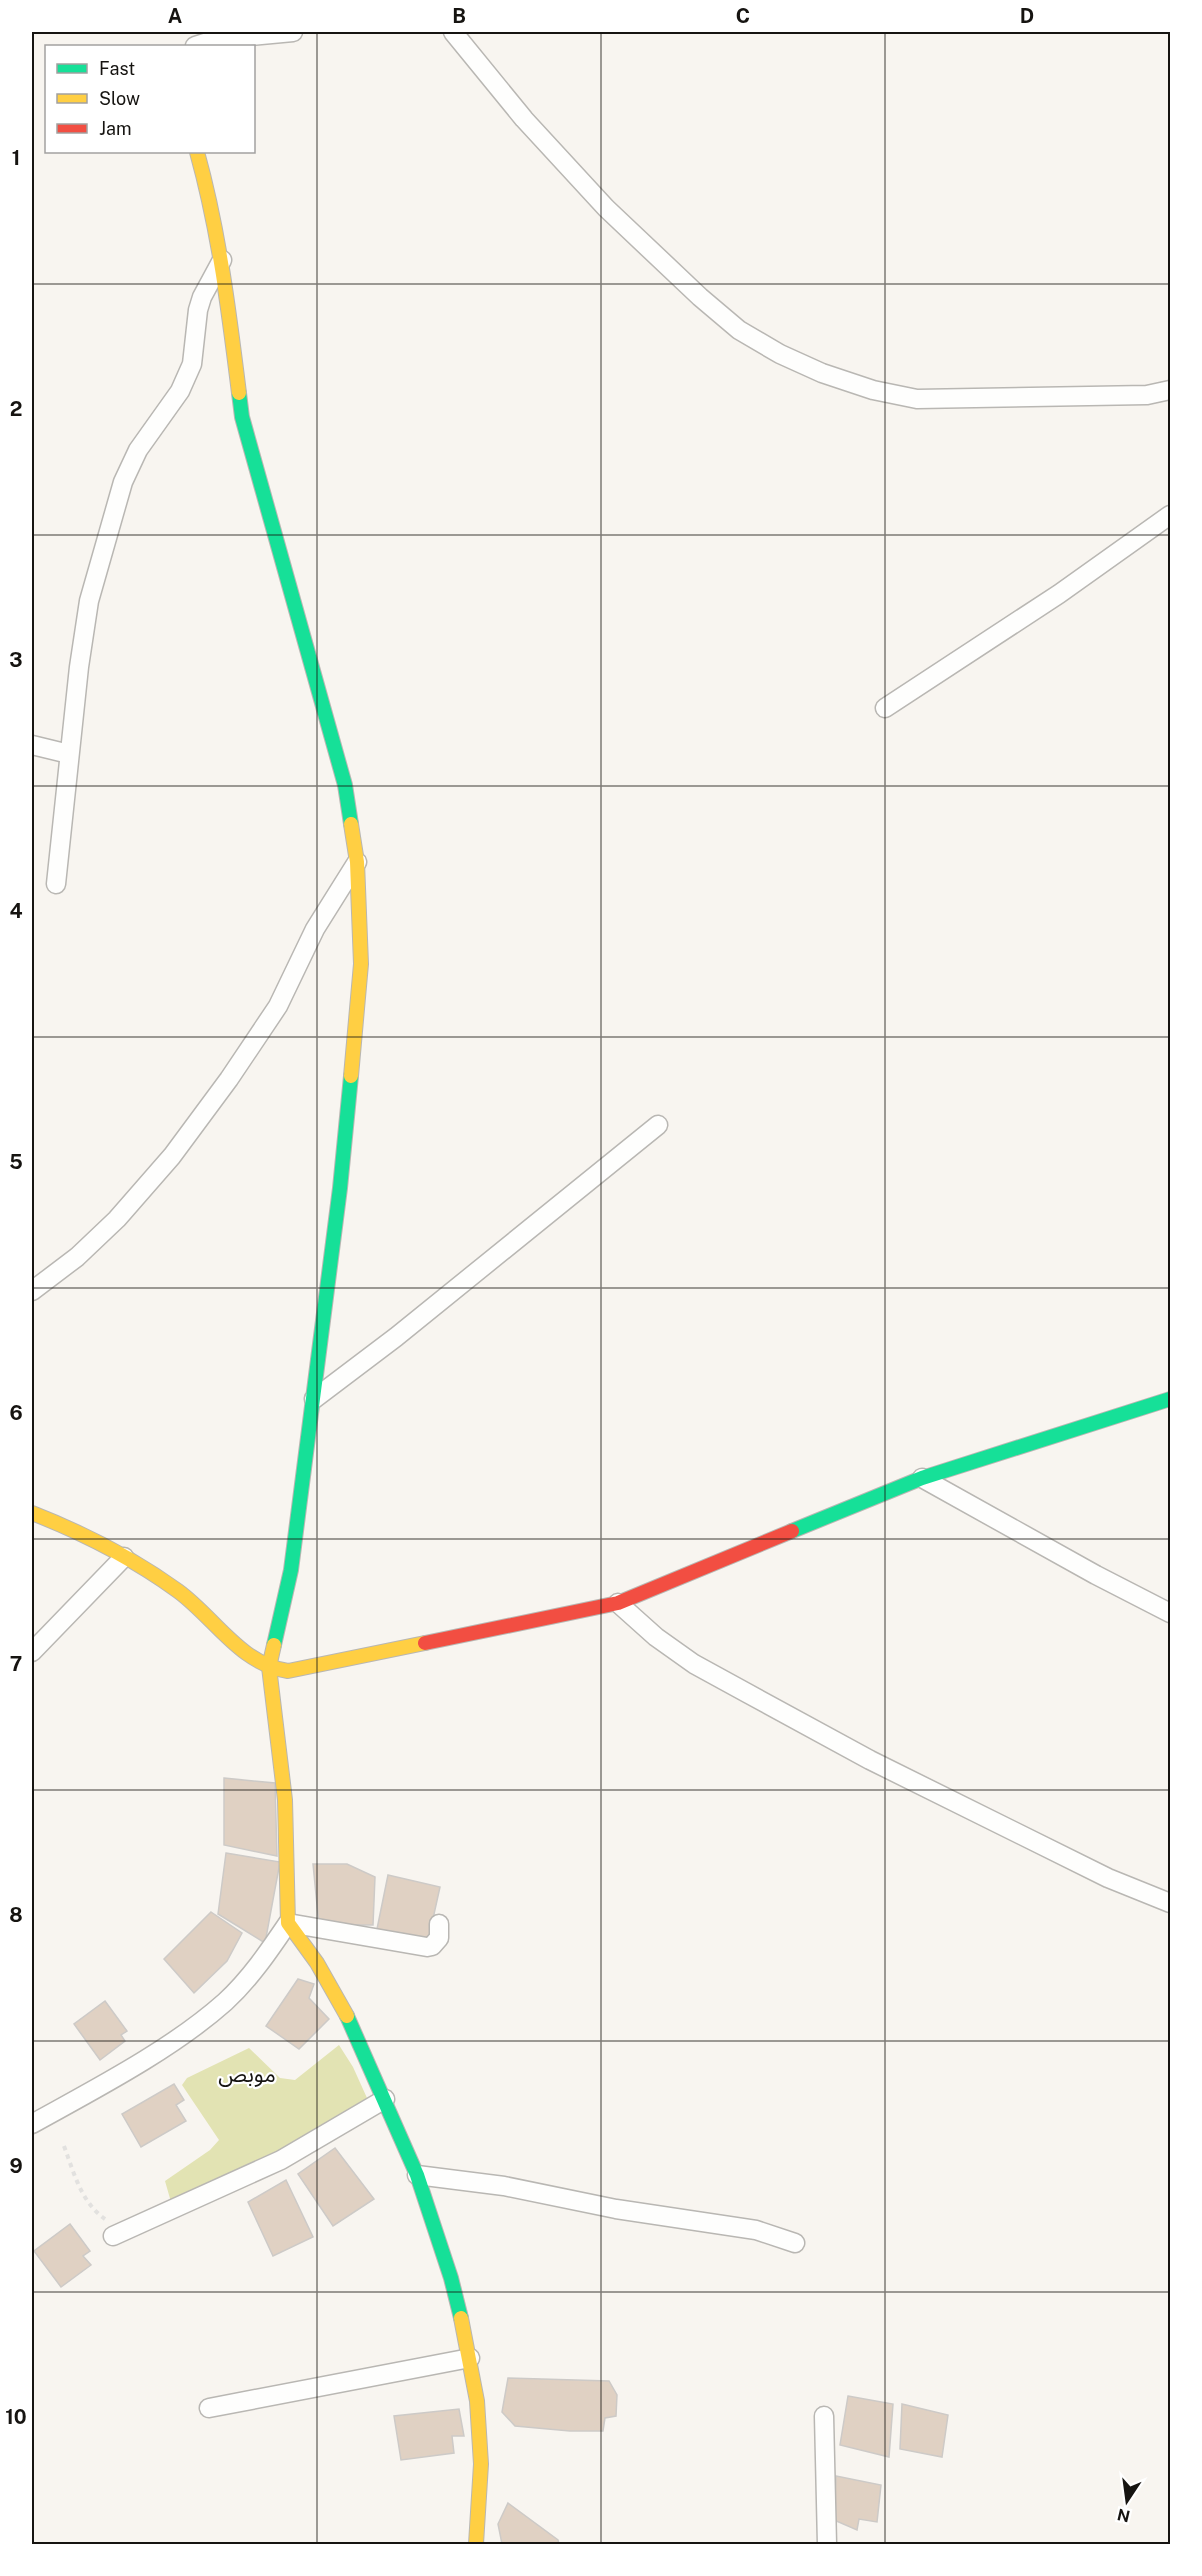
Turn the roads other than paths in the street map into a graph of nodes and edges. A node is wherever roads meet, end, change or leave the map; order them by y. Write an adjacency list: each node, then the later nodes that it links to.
1 (293, 32): 3 (street)
2 (453, 32): 6 (street)
3 (198, 45)
4 (197, 153): 5 (street)
5 (222, 260): 10 (street); 11 (street)
6 (1170, 390)
7 (1170, 515): 8 (street)
8 (885, 708)
9 (32, 745): 10 (street)
10 (69, 754): 12 (street)
11 (357, 862): 14 (street); 15 (street)
12 (56, 884)
13 (658, 1125): 15 (street)
14 (32, 1291)
15 (314, 1399): 23 (street)
16 (1170, 1399): 17 (street)
17 (922, 1478): 20 (street); 21 (street)
18 (32, 1513): 19 (street)
19 (124, 1557): 22 (street); 23 (street)
20 (618, 1603): 23 (street); 24 (street)
21 (1170, 1613)
22 (32, 1652)
23 (269, 1667): 25 (street)
24 (1170, 1903)
25 (288, 1923): 26 (street); 27 (street); 28 (street)
26 (439, 1924)
27 (385, 2099): 29 (street); 30 (street)
28 (32, 2124)
29 (417, 2175): 31 (street); 32 (street)
30 (118, 2234)
31 (795, 2243)
32 (470, 2358): 33 (street); 35 (street)
33 (209, 2408)
34 (824, 2416): 36 (street)
35 (476, 2544)
36 (827, 2544)

